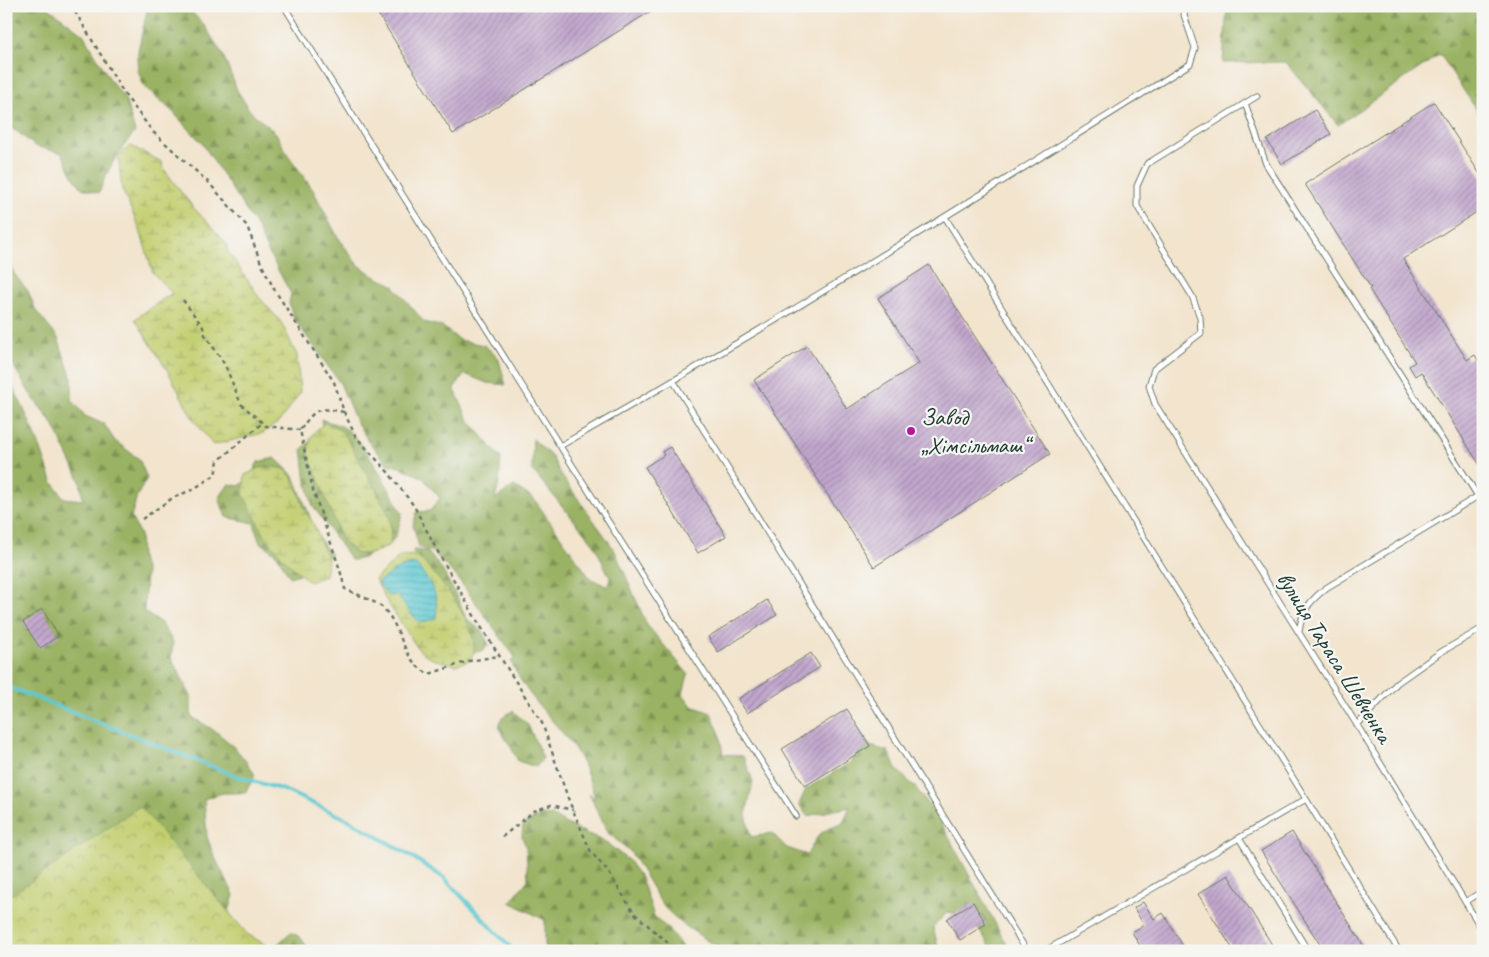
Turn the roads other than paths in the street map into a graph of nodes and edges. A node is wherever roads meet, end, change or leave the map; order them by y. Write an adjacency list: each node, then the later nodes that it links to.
1 (284, 6): 7 (lane)
2 (1187, 6): 5 (lane)
3 (1257, 96): 4 (lane)
4 (1245, 103): 8 (lane); 11 (lane, вулиця Тараса Шевченка)
5 (944, 218): 6 (lane); 13 (lane)
6 (674, 382): 7 (lane); 19 (lane)
7 (560, 446): 14 (lane)
8 (1480, 495): 9 (lane); 11 (lane)
9 (1483, 504)
10 (1483, 628): 12 (lane)
11 (1298, 632): 12 (lane, вулиця Тараса Шевченка)
12 (1357, 726): 17 (lane, вулиця Тараса Шевченка)
13 (1306, 799): 15 (lane); 22 (lane)
14 (796, 816)
15 (1239, 838): 20 (lane); 21 (lane)
16 (1483, 891): 17 (lane)
17 (1465, 902): 18 (lane, вулиця Тараса Шевченка)
18 (1483, 930)
19 (1027, 951)
20 (1045, 951)
21 (1308, 951)
22 (1399, 951)

